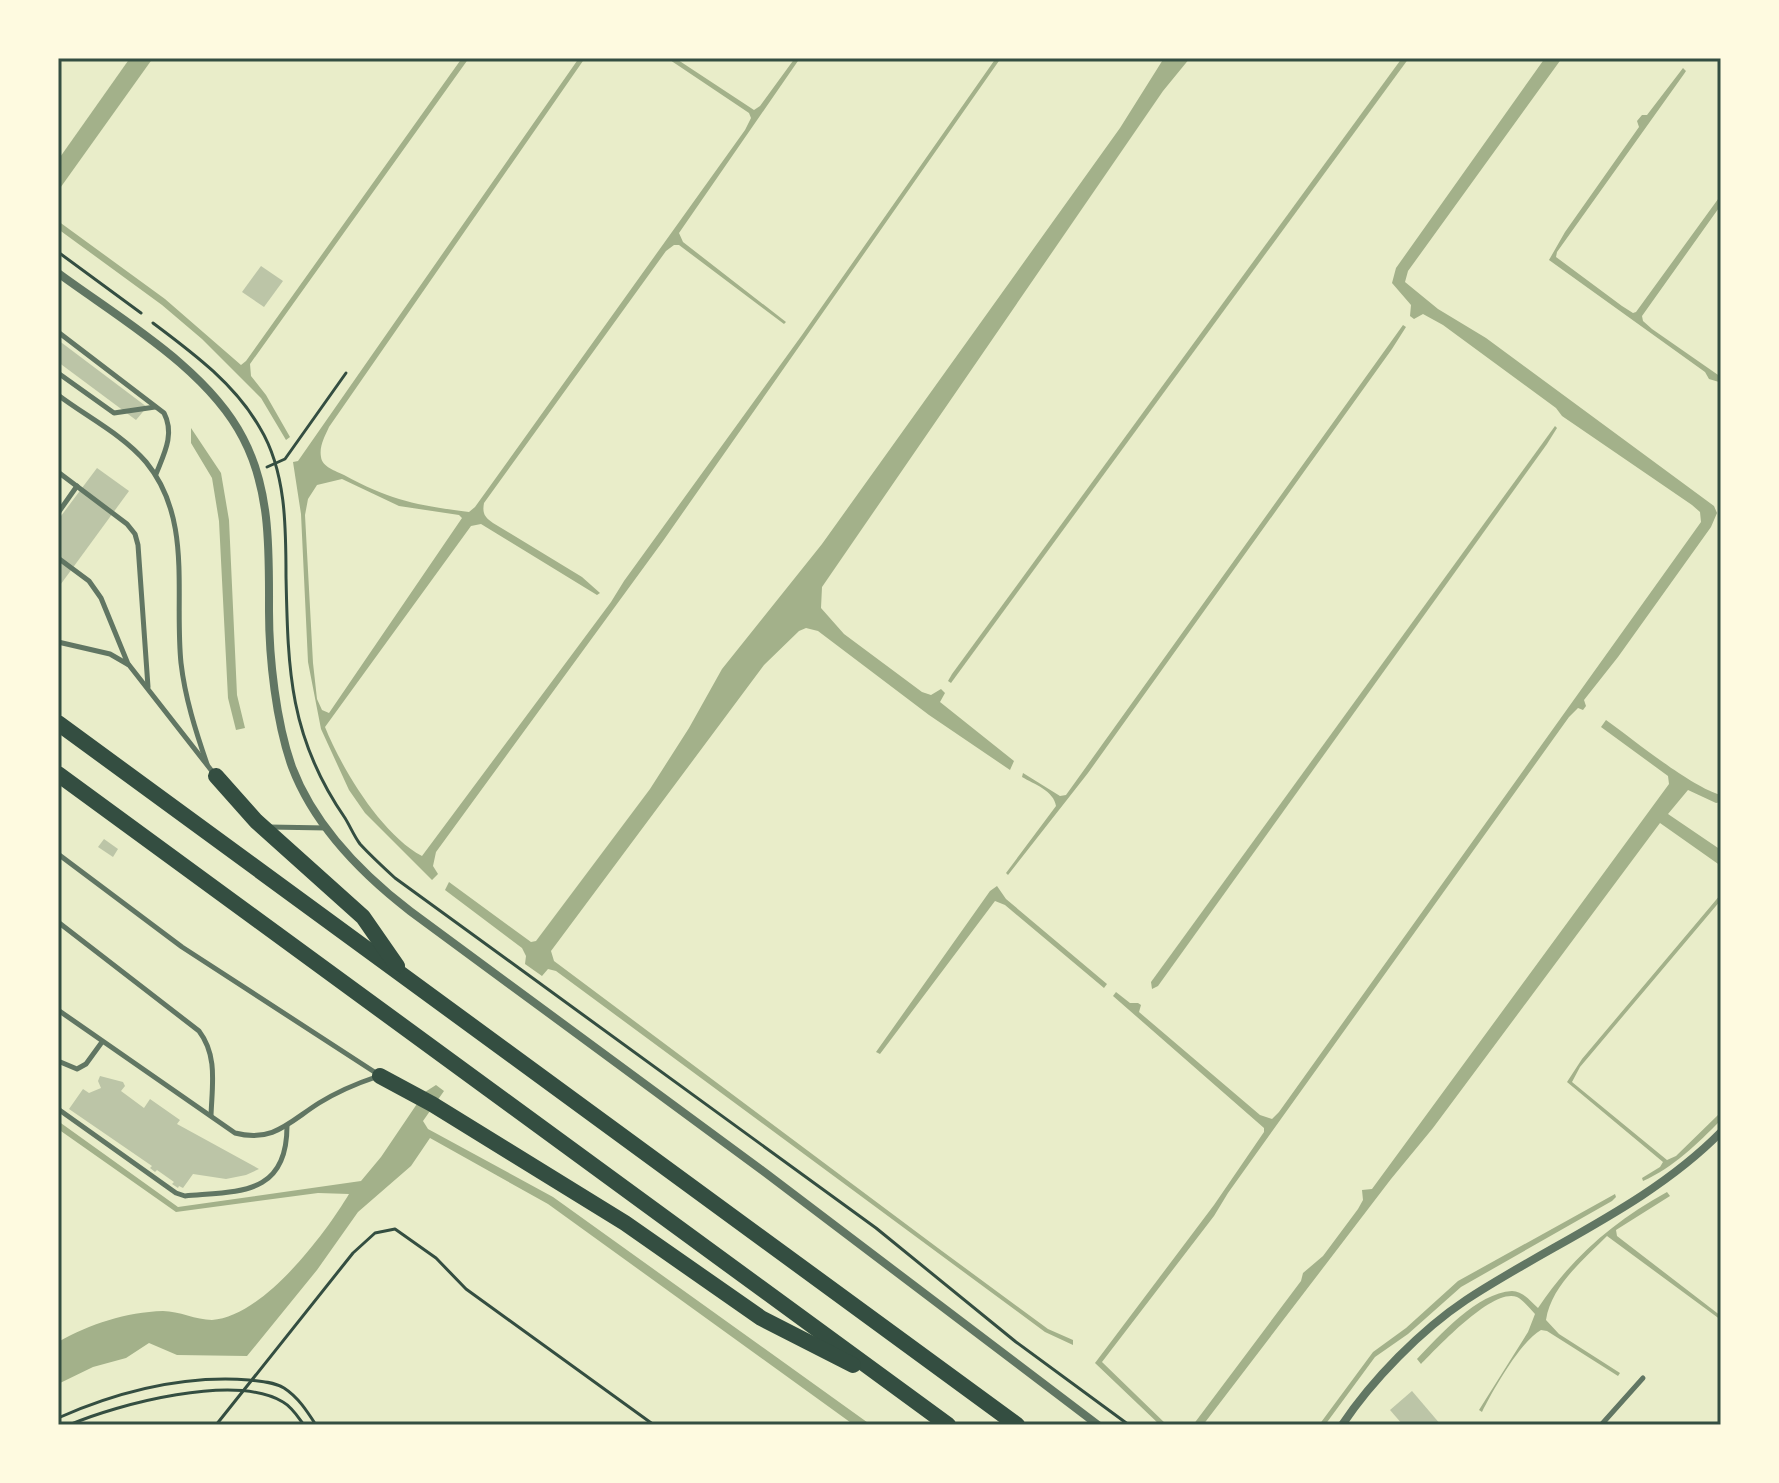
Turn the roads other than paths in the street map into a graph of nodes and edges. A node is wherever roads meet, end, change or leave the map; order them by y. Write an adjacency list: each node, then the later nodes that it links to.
1 (58, 273): 18 (street)
2 (58, 332): 5 (lane)
3 (58, 373): 5 (lane)
4 (60, 399): 7 (lane)
5 (156, 406): 7 (lane)
6 (58, 472): 8 (lane)
7 (155, 475): 15 (lane)
8 (77, 486): 9 (lane); 13 (lane)
9 (58, 513)
10 (58, 558): 12 (lane)
11 (58, 642): 12 (lane)
12 (129, 665): 13 (lane)
13 (148, 687): 15 (lane)
14 (58, 723): 21 (highway)
15 (212, 770): 17 (highway)
16 (58, 774): 31 (highway)
17 (262, 827): 18 (lane); 21 (highway)
18 (328, 828): 34 (street)
19 (58, 854): 25 (lane)
20 (58, 922): 27 (lane)
21 (405, 977): 33 (highway)
22 (58, 1010): 23 (lane)
23 (102, 1042): 24 (lane); 27 (lane)
24 (58, 1061)
25 (380, 1076): 28 (lane); 31 (highway)
26 (58, 1109): 28 (lane)
27 (211, 1116): 28 (lane)
28 (287, 1126)
29 (1721, 1132): 35 (street)
30 (1643, 1378): 36 (lane)
31 (897, 1388): 32 (highway)
32 (948, 1425)
33 (1017, 1425)
34 (1098, 1425)
35 (1342, 1425)
36 (1601, 1425)

